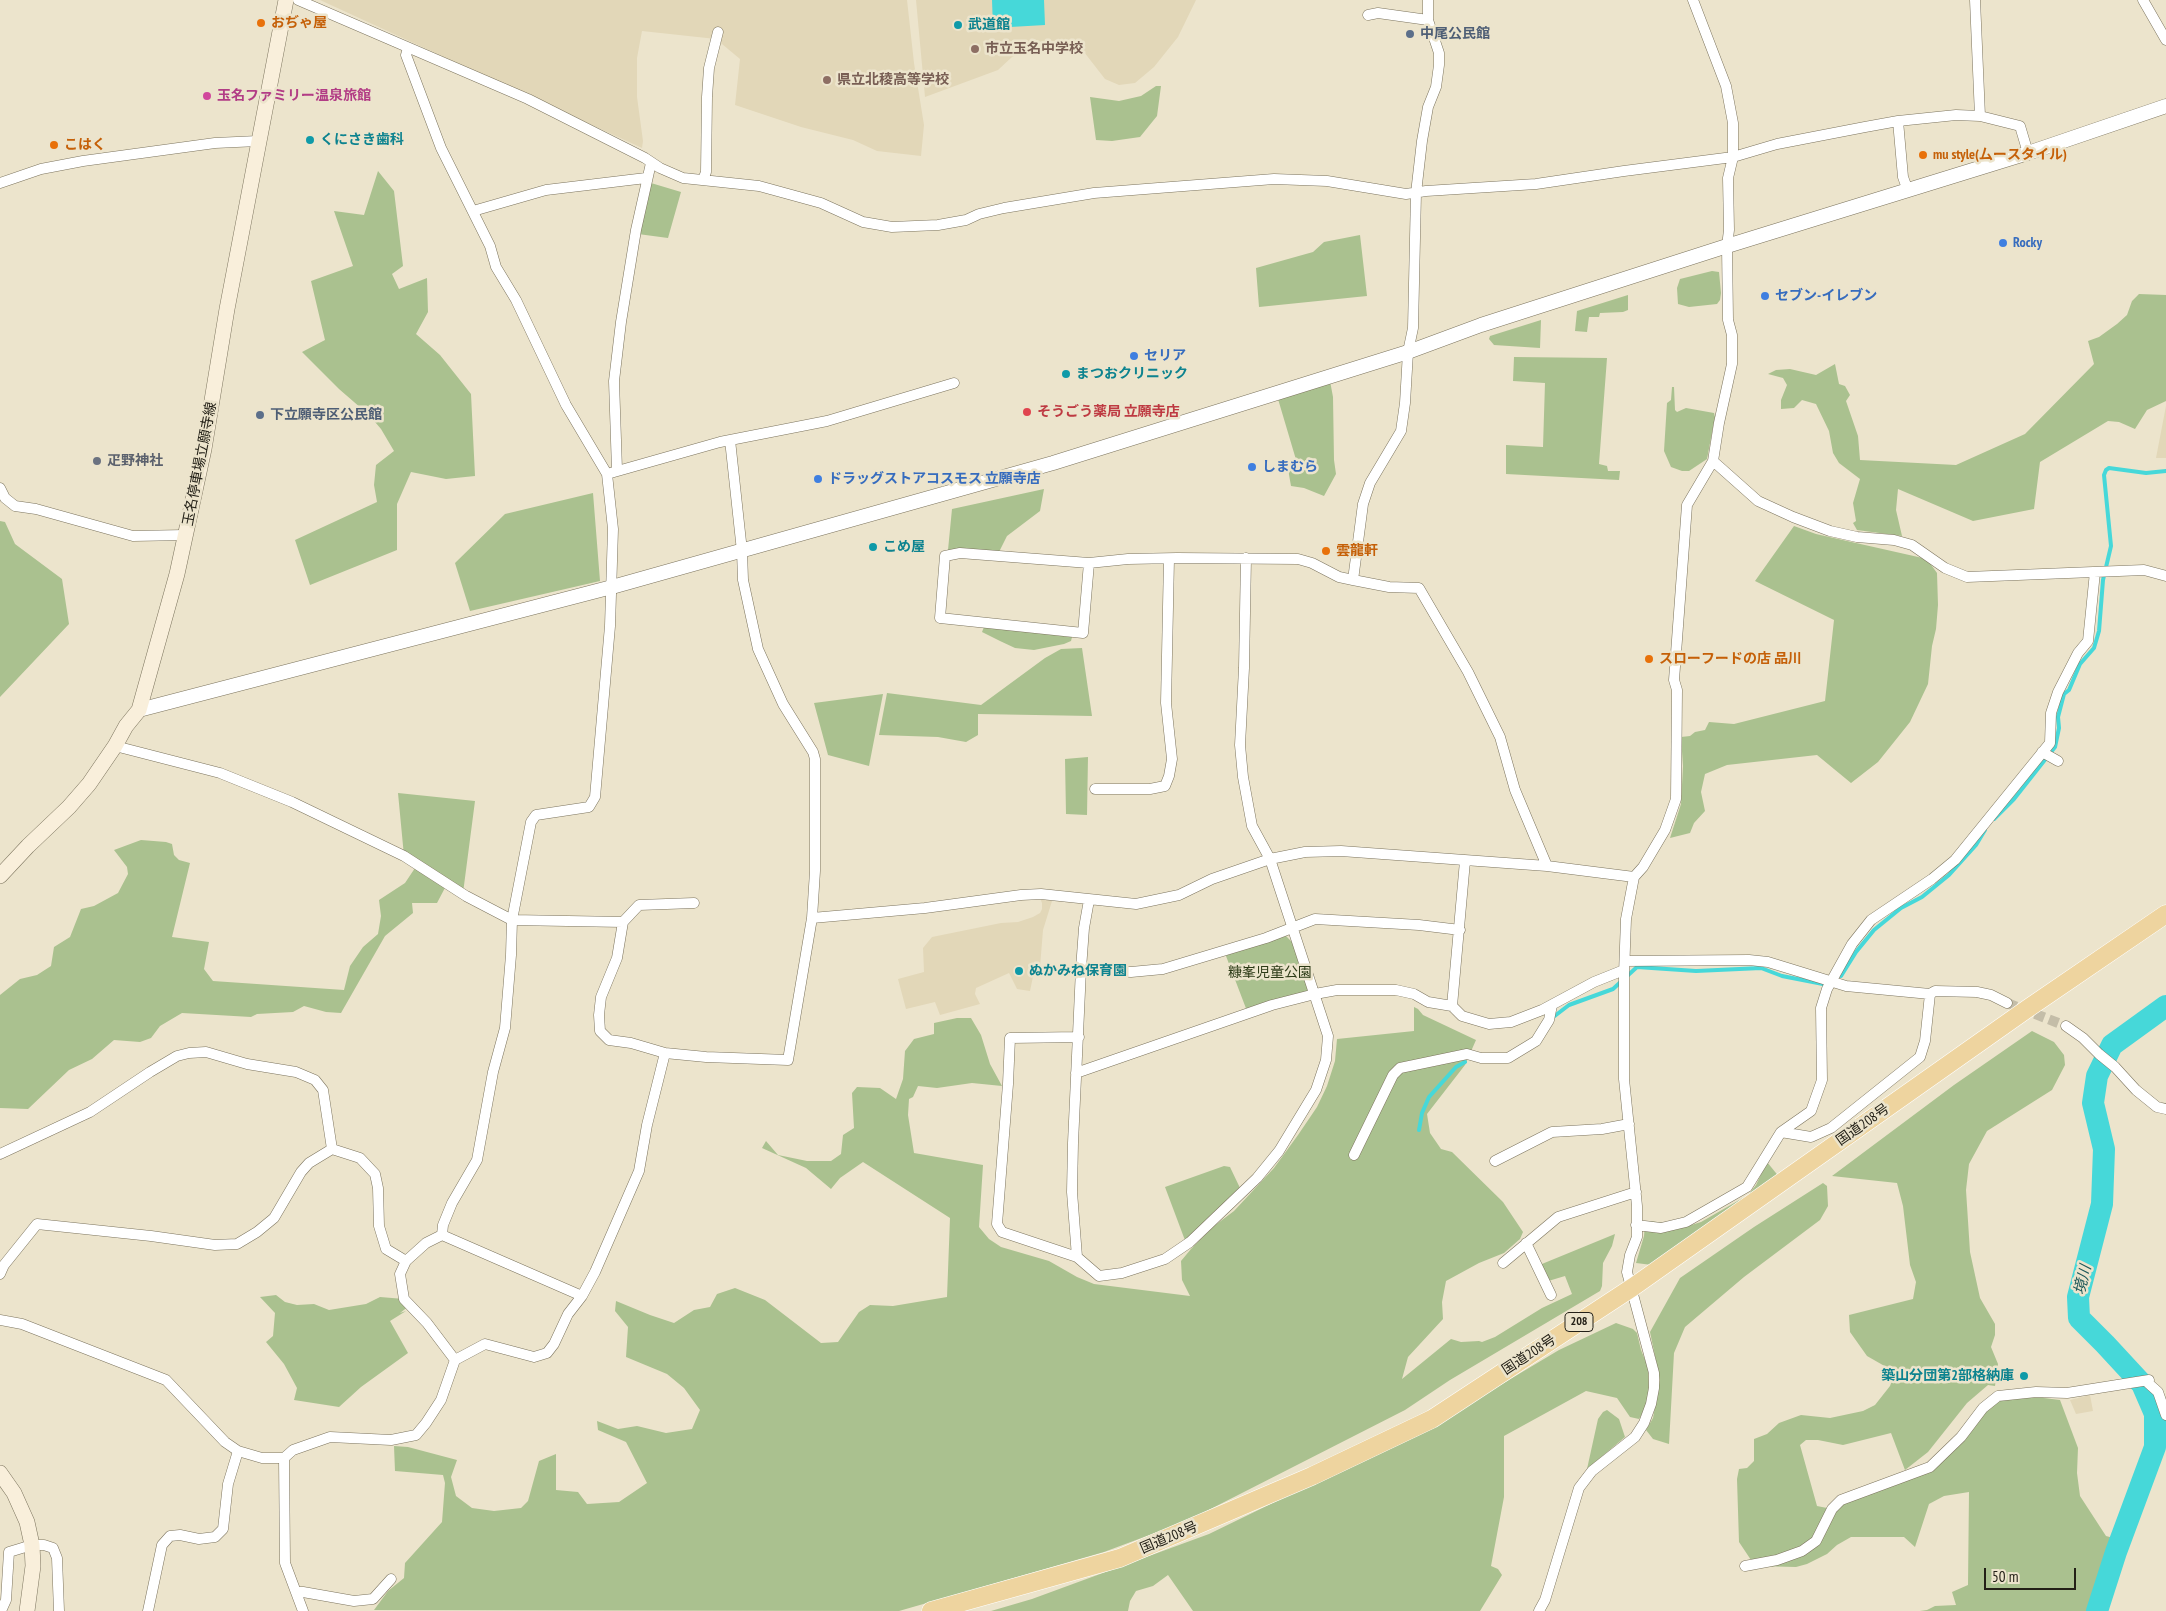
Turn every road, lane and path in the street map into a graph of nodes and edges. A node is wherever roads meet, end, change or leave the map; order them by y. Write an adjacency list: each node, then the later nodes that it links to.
1 (286, 0): 15 (main road, 玉名停車場立願寺線)
2 (298, 0): 11 (street)
3 (1428, 0): 8 (street)
4 (1693, 0): 17 (street)
5 (1975, 0): 13 (street)
6 (2143, 0): 10 (street)
7 (1368, 15): 8 (street)
8 (1428, 20): 23 (street)
9 (718, 32): 20 (street)
10 (2166, 40)
11 (408, 48): 18 (street); 24 (street)
12 (2166, 106): 16 (street)
13 (1980, 116): 14 (street); 16 (street)
14 (1898, 121): 17 (street); 22 (street)
15 (258, 141): 21 (street); 33 (main road, 玉名停車場立願寺線)
16 (2028, 154): 22 (street)
17 (1733, 157): 23 (street); 25 (street)
18 (650, 163): 19 (street); 20 (street)
19 (646, 178): 24 (street); 30 (street)
20 (703, 180): 23 (street)
21 (0, 183)
22 (1908, 191): 25 (street)
23 (1416, 193): 26 (street)
24 (473, 211): 31 (street)
25 (1727, 246): 26 (street); 29 (street)
26 (1408, 352): 34 (street); 40 (street)
27 (954, 383): 28 (street)
28 (730, 440): 30 (street); 34 (street)
29 (1713, 461): 38 (street); 51 (street)
30 (617, 470): 31 (street)
31 (607, 474): 41 (street)
32 (0, 488): 33 (street)
33 (185, 535): 42 (main road, 玉名停車場立願寺線)
34 (742, 551): 41 (street); 55 (street)
35 (1246, 558): 36 (street); 40 (street); 47 (street)
36 (1169, 559): 37 (street); 46 (street)
37 (1089, 563): 37 (street)
38 (2096, 572): 39 (street); 44 (street)
39 (2166, 576)
40 (1353, 580): 49 (street)
41 (612, 587): 42 (street); 56 (street)
42 (139, 710): 43 (main road, 玉名停車場立願寺線)
43 (115, 746): 50 (main road, 玉名停車場立願寺線); 56 (street)
44 (2044, 752): 45 (street); 62 (street)
45 (2058, 761)
46 (1095, 789)
47 (1270, 859): 48 (street); 52 (street); 58 (street)
48 (1465, 861): 49 (street); 59 (street)
49 (1547, 866): 51 (street)
50 (0, 876)
51 (1634, 877): 61 (street)
52 (1090, 900): 55 (street); 60 (street)
53 (694, 903): 57 (street)
54 (2166, 914): 87 (highway, 国道208号 / 208)
55 (812, 918): 70 (street)
56 (512, 920): 57 (street); 81 (street)
57 (623, 922): 70 (street)
58 (1292, 927): 59 (street); 60 (street); 63 (street)
59 (1460, 930): 67 (street)
60 (1081, 969): 69 (street)
61 (1624, 969): 62 (street); 66 (street); 73 (street)
62 (1833, 982): 64 (street); 74 (street)
63 (1315, 994): 67 (street); 71 (street); 83 (street)
64 (1930, 994): 65 (street); 74 (street)
65 (2007, 1003)
66 (1552, 1005): 67 (street); 77 (street)
67 (1452, 1006)
68 (2066, 1026): 72 (street)
69 (1079, 1037): 71 (street); 83 (street)
70 (665, 1053): 89 (street)
71 (1076, 1073): 83 (street)
72 (2166, 1109)
73 (1629, 1124): 78 (street); 79 (street)
74 (1781, 1132): 80 (street)
75 (332, 1149): 76 (street); 84 (street); 86 (street)
76 (0, 1154)
77 (1354, 1155)
78 (1495, 1161)
79 (1636, 1192): 80 (street); 82 (street)
80 (1636, 1225): 87 (street)
81 (442, 1235): 84 (street); 89 (street)
82 (1526, 1243): 85 (street); 88 (street)
83 (1077, 1257)
84 (406, 1260): 91 (street)
85 (1503, 1263)
86 (0, 1274)
87 (1633, 1287): 105 (highway, 国道208号 / 208); 106 (street)
88 (1551, 1295)
89 (582, 1296): 91 (street)
90 (0, 1320): 93 (street)
91 (455, 1360): 94 (street)
92 (2166, 1415): 97 (street)
93 (238, 1451): 94 (street); 103 (street)
94 (284, 1458): 99 (street)
95 (0, 1473): 96 (main road)
96 (32, 1545): 100 (street); 101 (main road); 102 (street)
97 (1745, 1566)
98 (391, 1578): 99 (street)
99 (296, 1592): 104 (street)
100 (1, 1611)
101 (27, 1611)
102 (59, 1611)
103 (148, 1611)
104 (303, 1611)
105 (931, 1611)
106 (1539, 1611)

